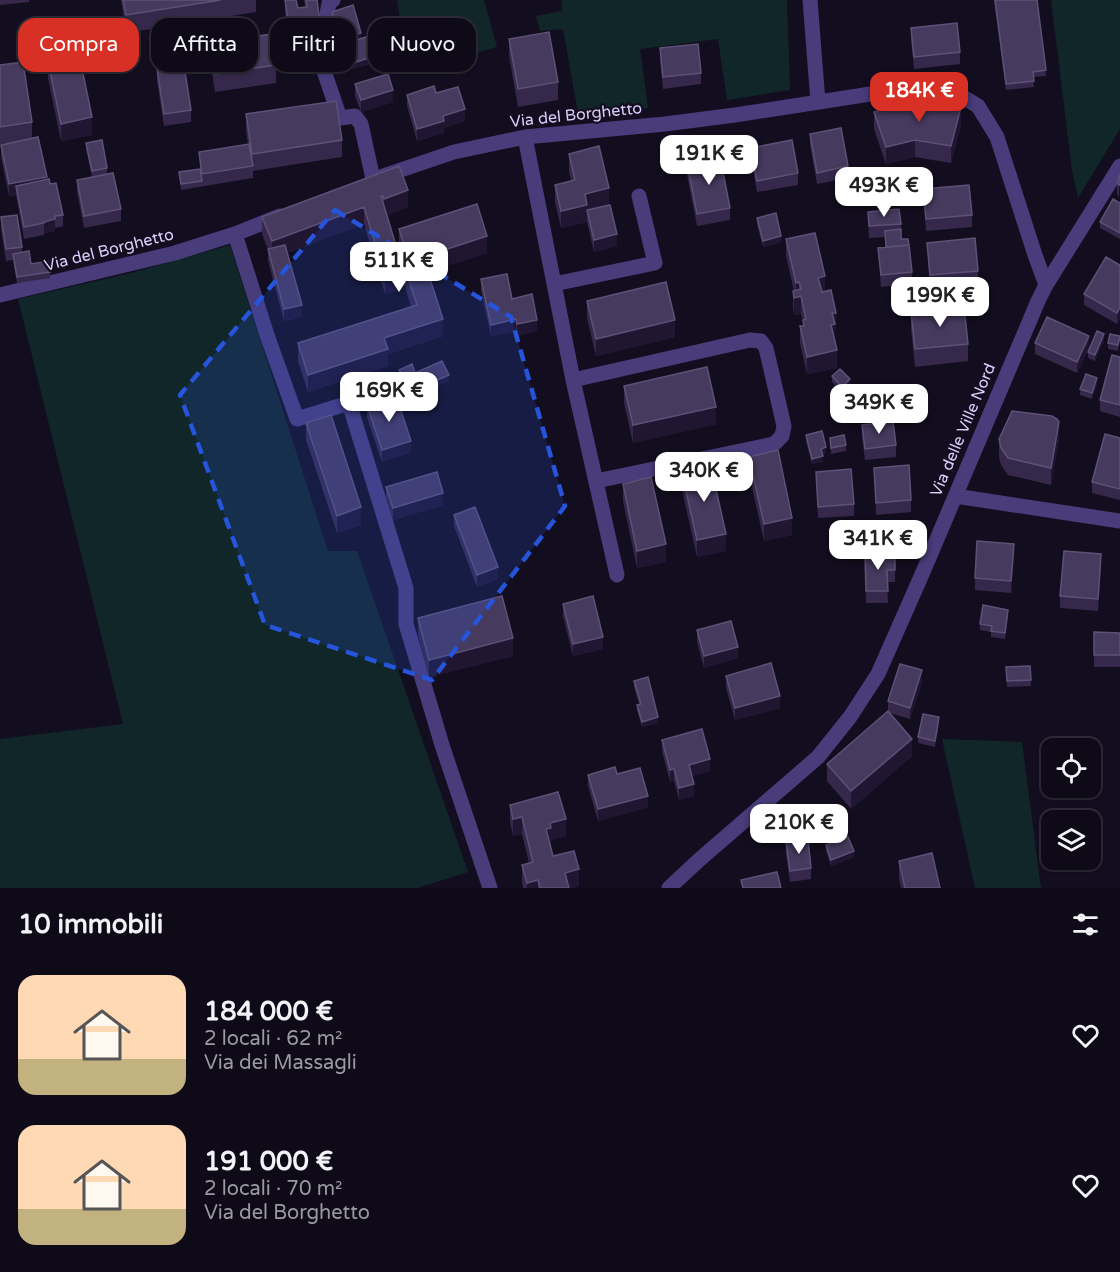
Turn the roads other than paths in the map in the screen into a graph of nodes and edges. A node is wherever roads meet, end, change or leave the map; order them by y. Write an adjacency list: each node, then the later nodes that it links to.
1 (333, 0): 4 (street, Via del Borghetto)
2 (810, 0): 3 (street)
3 (818, 102): 4 (street, Via del Borghetto); 10 (street, Via del Borghetto)
4 (525, 136): 9 (street)
5 (1120, 166): 10 (street, Via delle Ville Nord)
6 (639, 196): 9 (street)
7 (288, 213): 8 (street, Via del Borghetto)
8 (235, 234): 11 (street, Via del Borghetto); 17 (street)
9 (554, 284): 12 (street)
10 (1046, 285): 14 (street, Via delle Ville Nord)
11 (0, 295)
12 (573, 380): 13 (street); 13 (street)
13 (596, 481): 16 (street)
14 (955, 496): 15 (street); 18 (street, Via delle Ville Nord)
15 (1120, 521)
16 (617, 575)
17 (490, 888)
18 (669, 888)

